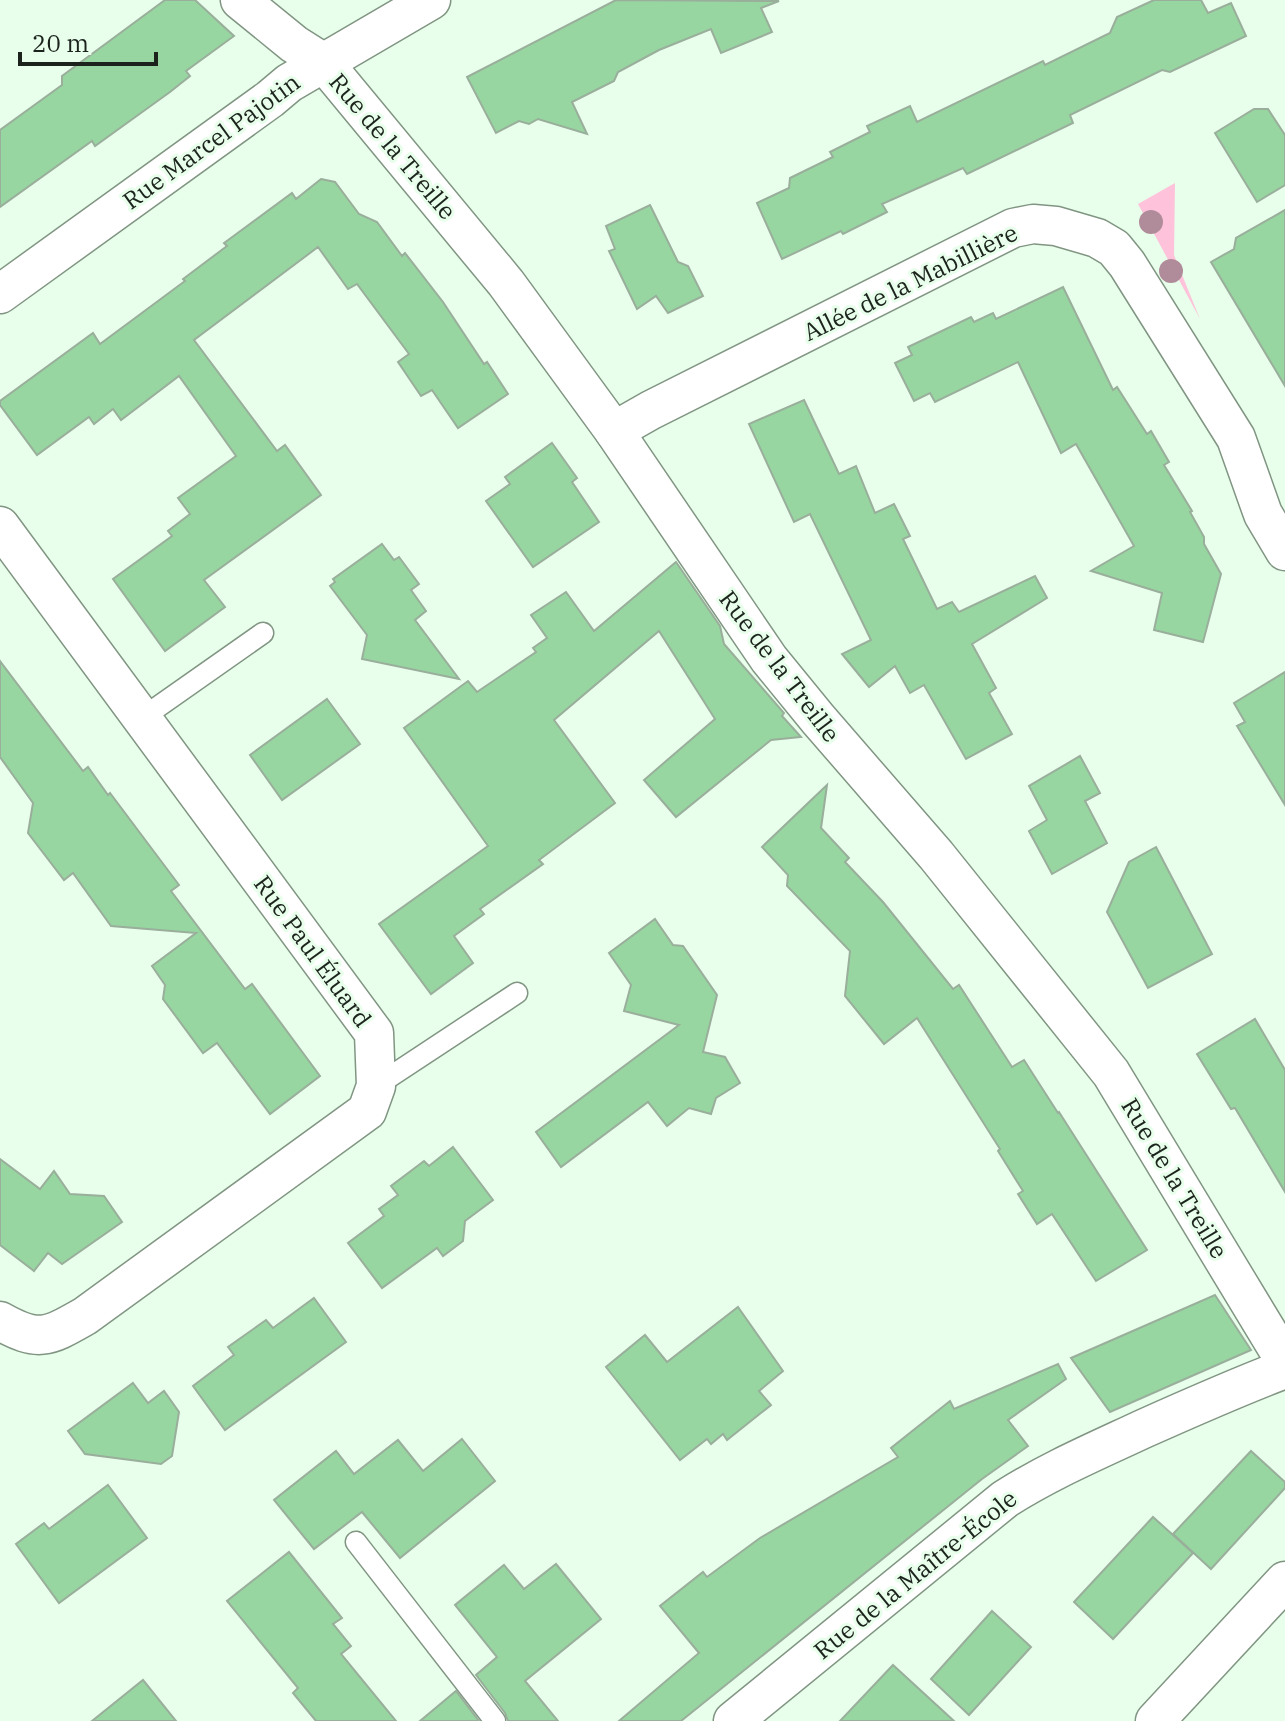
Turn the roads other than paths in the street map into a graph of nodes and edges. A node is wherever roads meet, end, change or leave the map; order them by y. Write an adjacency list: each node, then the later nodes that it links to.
1 (240, 0): 3 (street, Rue de la Treille)
2 (431, 0): 3 (street, Rue Marcel Pajotin)
3 (324, 63): 4 (street, Rue Marcel Pajotin); 5 (street, Rue de la Treille)
4 (0, 294)
5 (614, 431): 7 (street, Allée de la Mabillière); 13 (street, Rue de la Treille)
6 (0, 526): 9 (street, Rue Paul Éluard)
7 (1285, 551)
8 (263, 633): 9 (lane)
9 (142, 718): 11 (street, Rue Paul Éluard)
10 (517, 993): 11 (lane)
11 (376, 1086): 12 (street)
12 (0, 1321)
13 (1285, 1361)
14 (1285, 1369): 18 (street, Rue de la Maître-École)
15 (356, 1542): 17 (lane)
16 (1285, 1581): 19 (street)
17 (495, 1721)
18 (733, 1721)
19 (1155, 1721)

